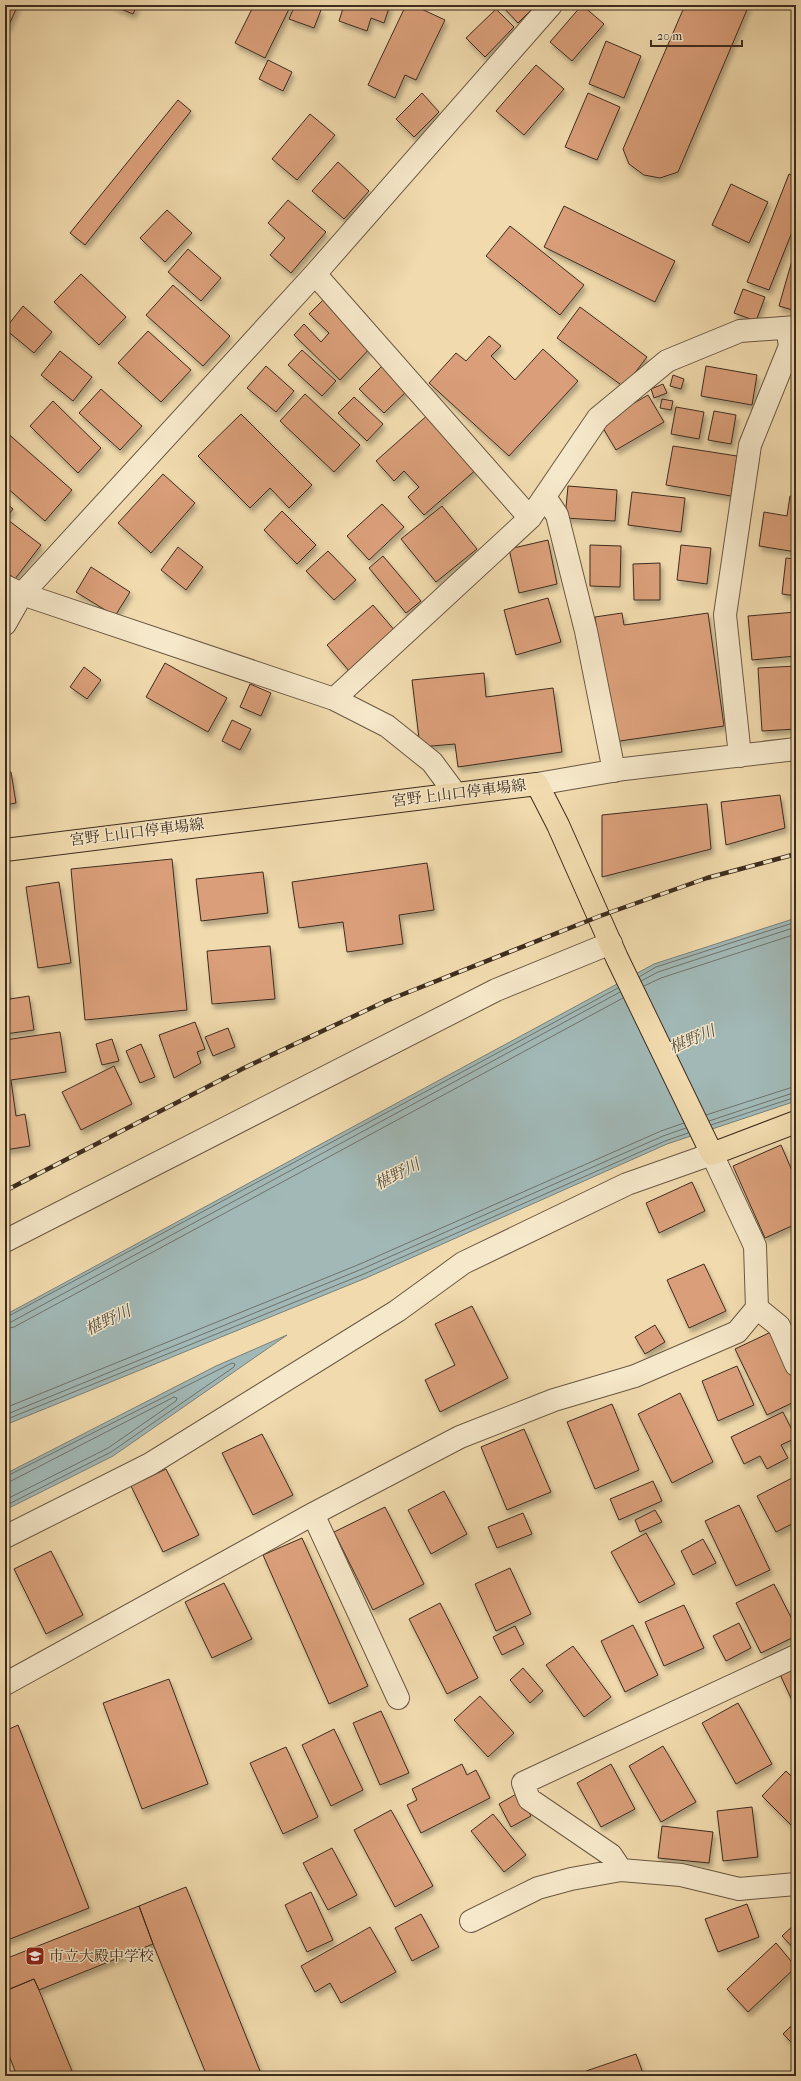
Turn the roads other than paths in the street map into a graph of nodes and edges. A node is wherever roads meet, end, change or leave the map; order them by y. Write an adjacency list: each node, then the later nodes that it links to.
1 (551, 5): 2 (street)
2 (315, 274): 5 (street); 6 (street)
3 (791, 327): 4 (street); 10 (street)
4 (545, 497): 5 (street); 11 (street)
5 (530, 518): 8 (street)
6 (14, 590): 7 (street); 8 (street)
7 (5, 624)
8 (334, 700): 13 (street)
9 (796, 749): 10 (street)
10 (740, 756): 11 (street)
11 (614, 771): 12 (street)
12 (537, 784): 13 (main road, 宮野上山口停車場線); 15 (main road, 宮野上山口停車場線)
13 (455, 793): 14 (main road, 宮野上山口停車場線)
14 (5, 850)
15 (614, 950): 17 (main road, 宮野上山口停車場線); 18 (street)
16 (796, 1122): 17 (main road)
17 (710, 1150): 19 (street); 22 (street)
18 (5, 1241)
19 (757, 1308): 20 (street); 21 (street)
20 (796, 1365)
21 (313, 1514): 24 (street); 25 (street)
22 (5, 1537)
23 (796, 1656): 26 (street)
24 (5, 1684)
25 (398, 1698)
26 (621, 1870): 27 (street); 28 (street)
27 (796, 1884)
28 (471, 1921)

